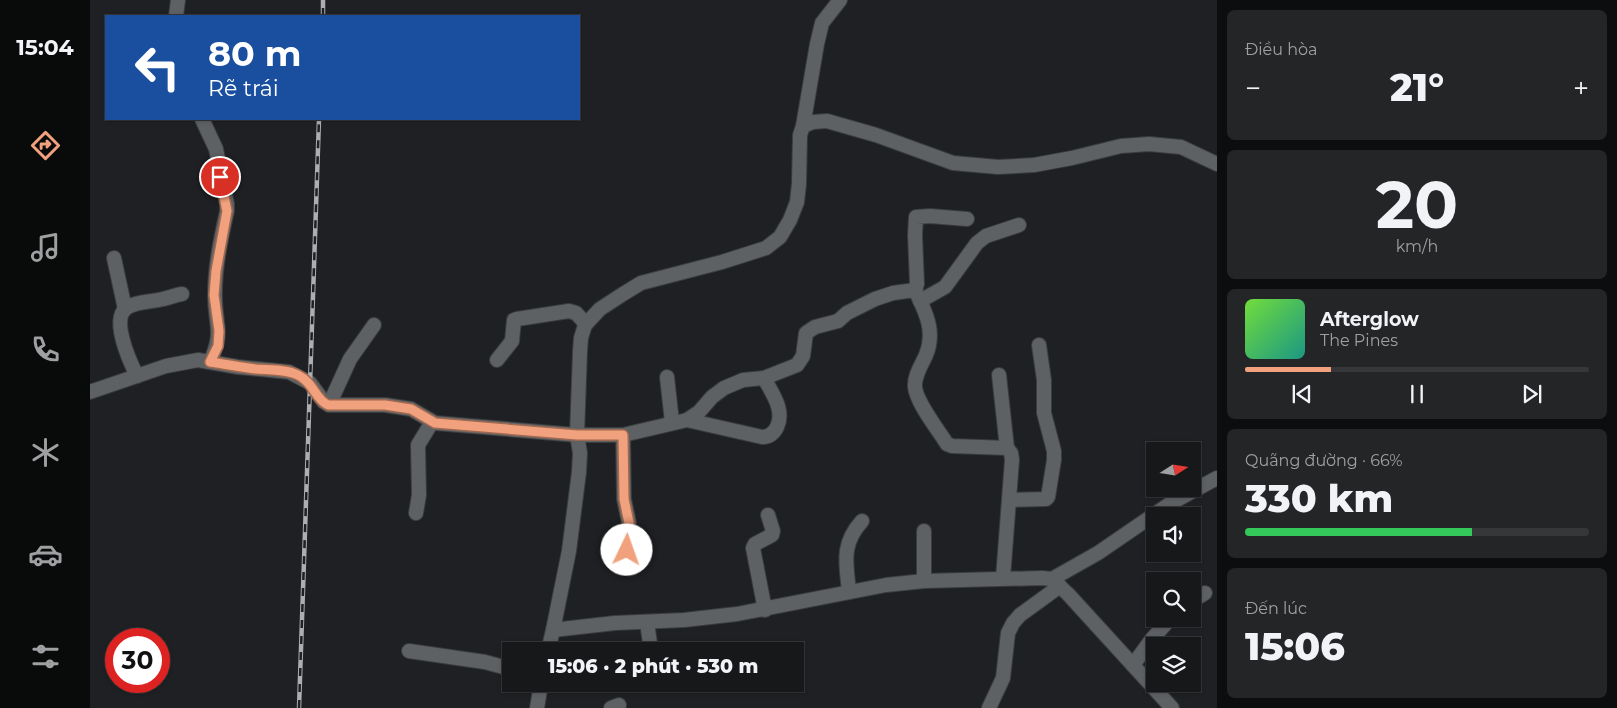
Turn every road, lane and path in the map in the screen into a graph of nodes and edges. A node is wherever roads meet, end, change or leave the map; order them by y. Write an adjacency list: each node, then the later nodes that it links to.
1 (178, 0): 3 (street)
2 (840, 0): 5 (street)
3 (176, 15)
4 (202, 120): 17 (street)
5 (804, 126): 6 (street); 13 (street)
6 (1217, 164)
7 (967, 219): 11 (street)
8 (1019, 224): 11 (street)
9 (114, 258): 12 (street)
10 (182, 294): 12 (street)
11 (917, 296): 21 (street); 29 (street)
12 (125, 309): 19 (street)
13 (586, 324): 16 (street); 27 (street)
14 (374, 325): 23 (street)
15 (1039, 345): 31 (street)
16 (497, 360)
17 (210, 362): 19 (street); 23 (street)
18 (999, 375): 29 (street)
19 (137, 376): 22 (street)
20 (667, 377): 26 (street)
21 (764, 378): 24 (street); 24 (street)
22 (90, 392)
23 (328, 405): 25 (street)
24 (687, 420): 26 (street)
25 (432, 422): 27 (street); 32 (street)
26 (672, 422): 28 (street)
27 (577, 435): 28 (street); 46 (street)
28 (623, 435): 36 (street)
29 (1007, 448): 31 (street)
30 (1217, 478): 39 (street)
31 (1009, 500): 37 (street)
32 (416, 513)
33 (768, 515): 43 (street)
34 (862, 522): 40 (street)
35 (924, 531): 38 (street)
36 (641, 553)
37 (1003, 578): 38 (street); 39 (street)
38 (924, 581): 40 (street)
39 (1056, 582): 50 (street); 56 (street)
40 (849, 591): 43 (street)
41 (1205, 592): 42 (street)
42 (1201, 595)
43 (765, 610): 44 (street)
44 (648, 622): 46 (street); 48 (street)
45 (1163, 627): 50 (street)
46 (553, 630): 47 (street)
47 (550, 642)
48 (651, 642)
49 (409, 651): 51 (street)
50 (1133, 665): 52 (street)
51 (502, 667)
52 (1146, 677)
53 (540, 692): 55 (street)
54 (1160, 692): 57 (street)
55 (538, 708)
56 (989, 708)
57 (1172, 708)

